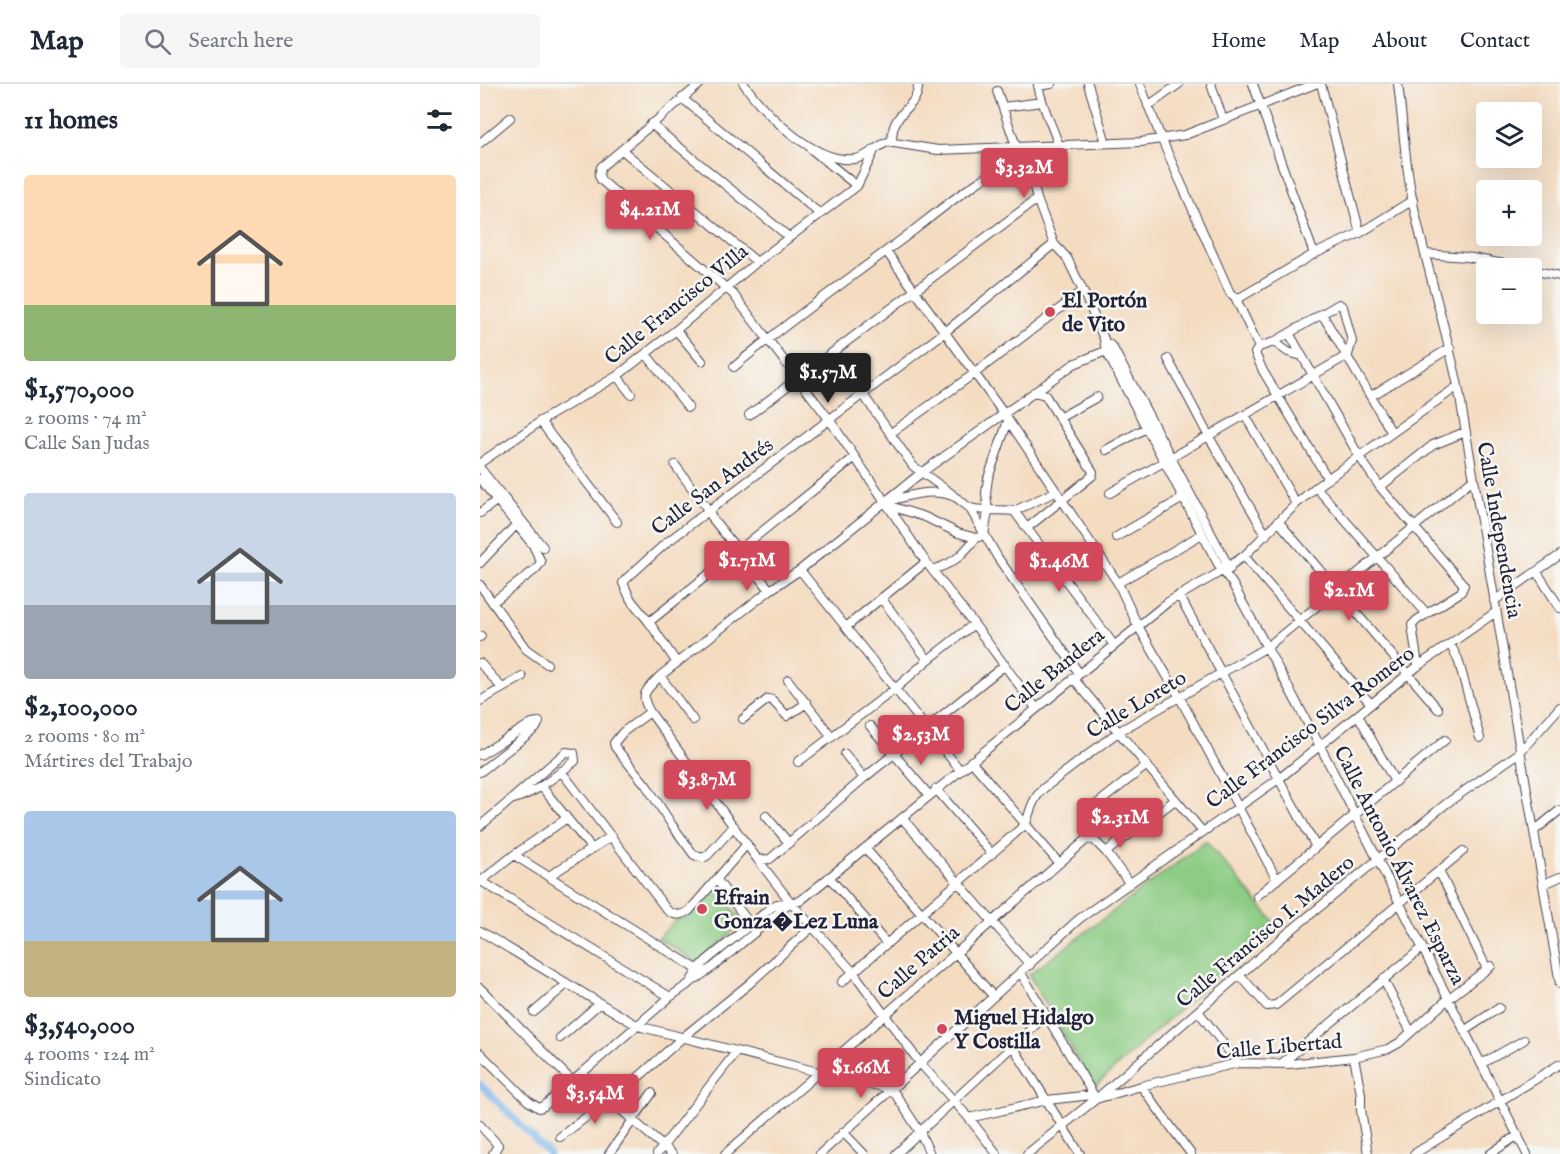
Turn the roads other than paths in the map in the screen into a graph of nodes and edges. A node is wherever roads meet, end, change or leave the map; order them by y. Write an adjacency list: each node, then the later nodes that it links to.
1 (700, 84): 15 (street)
2 (744, 84): 27 (street)
3 (918, 84): 25 (street)
4 (1051, 84): 13 (street)
5 (1088, 84): 26 (street)
6 (1140, 84): 17 (street)
7 (1179, 84): 17 (street)
8 (1211, 84): 21 (street)
9 (1253, 84): 18 (street)
10 (1315, 84): 18 (street)
11 (1321, 84): 38 (street)
12 (1398, 84): 36 (street, Calle Independencia)
13 (1038, 85): 16 (street)
14 (997, 91): 19 (street)
15 (682, 98): 22 (street); 37 (street)
16 (1042, 102): 19 (street); 29 (street)
17 (1148, 106): 23 (street)
18 (1260, 106): 21 (street); 42 (street)
19 (1003, 107): 28 (street)
20 (510, 118): 24 (street)
21 (1223, 120): 23 (street)
22 (651, 124): 31 (street); 39 (street)
23 (1161, 138): 26 (street); 51 (street)
24 (480, 143)
25 (892, 143): 28 (street); 32 (street)
26 (1106, 143): 29 (street)
27 (808, 146): 32 (street); 34 (street)
28 (1016, 146): 30 (street)
29 (1059, 146): 30 (street)
30 (1028, 147): 33 (street, Calle Antonio Álvarez Esparza)
31 (622, 150): 45 (street); 48 (street)
32 (874, 151): 34 (street, Calle Francisco Villa)
33 (1027, 159): 35 (street, Calle Antonio Álvarez Esparza); 41 (street)
34 (857, 186): 37 (street, Calle Francisco Villa)
35 (1037, 199): 40 (street, Calle Antonio Álvarez Esparza); 49 (street)
36 (1413, 200): 38 (street); 43 (street, Calle Independencia)
37 (820, 214): 39 (street, Calle Francisco Villa)
38 (1360, 233): 42 (street)
39 (789, 237): 45 (street, Calle Francisco Villa)
40 (1054, 244): 50 (street, Calle Antonio Álvarez Esparza); 54 (street, Calle San Andrés)
41 (886, 251): 49 (street); 56 (street)
42 (1314, 254): 51 (street)
43 (1425, 255): 44 (street); 59 (street, Calle Independencia)
44 (1476, 259)
45 (757, 261): 48 (street, Calle Francisco Villa)
46 (1542, 272): 47 (street)
47 (1560, 276)
48 (725, 289): 53 (street, Calle Francisco Villa); 56 (street)
49 (916, 291): 54 (street); 70 (street)
50 (1083, 291): 60 (street, Calle Antonio Álvarez Esparza); 67 (street)
51 (1235, 297): 58 (street)
52 (1322, 314): 55 (street); 62 (street); 62 (street)
53 (676, 330): 61 (street, Calle Francisco Villa); 65 (street)
54 (945, 332): 67 (street); 74 (street, Calle San Andrés)
55 (1289, 333): 57 (street); 63 (street)
56 (767, 339): 66 (street); 70 (street)
57 (1274, 342): 58 (street); 63 (street)
58 (1259, 346): 77 (street)
59 (1450, 348): 72 (street, Calle Independencia); 78 (street)
60 (1110, 349): 71 (street); 87 (street, Calle Antonio Álvarez Esparza); 95 (street, Calle Antonio Álvarez Esparza)
61 (646, 354): 68 (street, Calle Francisco Villa); 80 (street)
62 (1348, 355): 69 (street); 78 (street)
63 (1302, 356): 69 (street)
64 (1168, 359): 91 (street)
65 (702, 361)
66 (735, 367)
67 (975, 373): 83 (street); 89 (street)
68 (617, 376): 75 (street); 86 (street, Calle Francisco Villa)
69 (1313, 376): 77 (street); 93 (street)
70 (799, 378): 81 (street); 85 (street)
71 (1049, 384): 73 (street); 76 (street)
72 (1458, 386): 88 (street, Calle Independencia); 90 (street, Calle Bandera)
73 (1034, 392): 76 (street); 83 (street)
74 (862, 393): 85 (street, Calle San Andrés); 89 (street)
75 (631, 394)
76 (1045, 395): 84 (street)
77 (1277, 395): 82 (street); 101 (street)
78 (1371, 396): 90 (street)
79 (1097, 397): 84 (street)
80 (688, 407)
81 (749, 415)
82 (1245, 415): 91 (street); 112 (street)
83 (1006, 417): 99 (street); 105 (street); 115 (street)
84 (1059, 418): 109 (street)
85 (829, 419): 94 (street); 114 (street, Calle San Andrés)
86 (540, 421): 96 (street, Calle Francisco Villa); 119 (street)
87 (1146, 428): 92 (street); 95 (street, Calle Antonio Álvarez Esparza)
88 (1465, 432): 102 (street, Calle Independencia); 103 (street)
89 (891, 433): 99 (street)
90 (1392, 433): 93 (street, Calle Bandera)
91 (1208, 435): 95 (street); 124 (street)
92 (1106, 450)
93 (1359, 456): 101 (street, Calle Bandera); 103 (street)
94 (855, 457): 111 (street); 128 (street)
95 (1168, 460): 106 (street); 108 (street, Calle Antonio Álvarez Esparza); 134 (street, Calle Antonio Álvarez Esparza)
96 (480, 463)
97 (675, 465): 114 (street)
98 (480, 468): 127 (street)
99 (921, 473): 107 (street); 111 (street)
100 (480, 479): 110 (street)
101 (1328, 479): 104 (street, Calle Bandera)
102 (1473, 479): 122 (street, Calle Loreto); 144 (street, Calle Independencia)
103 (1380, 486): 122 (street)
104 (1316, 487): 112 (street, Calle Bandera); 131 (street)
105 (1055, 492): 109 (street); 116 (street)
106 (1110, 493)
107 (956, 498): 111 (street); 113 (street)
108 (1184, 498): 123 (street, Calle Antonio Álvarez Esparza); 126 (street)
109 (1061, 500): 121 (street); 138 (street)
110 (496, 501): 117 (street); 120 (street)
111 (886, 503): 125 (street); 132 (street); 135 (street)
112 (1296, 504): 118 (street, Calle Bandera)
113 (969, 507): 115 (street); 125 (street)
114 (709, 511): 128 (street); 150 (street, Calle San Andrés)
115 (988, 511): 116 (street); 125 (street)
116 (1014, 511): 121 (street)
117 (480, 513)
118 (1278, 521): 124 (street, Calle Bandera); 141 (street)
119 (617, 522)
120 (517, 524): 133 (street); 145 (street)
121 (1025, 526): 155 (street)
122 (1414, 527): 131 (street, Calle Loreto); 148 (street)
123 (1202, 534): 134 (street, Calle Antonio Álvarez Esparza); 138 (street)
124 (1266, 535): 130 (street, Calle Bandera)
125 (980, 537): 136 (street); 166 (street)
126 (1116, 537)
127 (543, 547)
128 (738, 550): 140 (street); 150 (street)
129 (1560, 555): 137 (street)
130 (1244, 556): 134 (street, Calle Bandera); 149 (street)
131 (1377, 558): 141 (street, Calle Loreto); 148 (street)
132 (926, 562): 136 (street); 143 (street)
133 (480, 563)
134 (1225, 569): 142 (street, Calle Bandera); 156 (street, Calle Antonio Álvarez Esparza)
135 (800, 570): 140 (street); 153 (street)
136 (932, 570): 151 (street)
137 (1537, 572): 144 (street); 146 (street)
138 (1118, 583): 152 (street)
139 (480, 585): 145 (street)
140 (770, 590): 159 (street)
141 (1338, 590): 149 (street, Calle Loreto); 164 (street)
142 (1179, 595): 152 (street, Calle Bandera); 163 (street)
143 (881, 598): 153 (street); 157 (street)
144 (1494, 601): 147 (street, Calle Independencia)
145 (493, 602): 160 (street)
146 (1560, 608)
147 (1496, 612): 154 (street, Calle Francisco Silva Romero); 189 (street, Calle Independencia)
148 (1427, 614): 162 (street)
149 (1299, 621): 156 (street, Calle Loreto); 174 (street)
150 (649, 622): 159 (street)
151 (975, 624): 157 (street); 161 (street)
152 (1138, 626): 155 (street, Calle Bandera); 171 (street)
153 (846, 627): 170 (street)
154 (1450, 644): 162 (street, Calle Francisco Silva Romero); 186 (street)
155 (1114, 645): 166 (street, Calle Bandera)
156 (1267, 647): 163 (street, Calle Loreto); 188 (street, Calle Antonio Álvarez Esparza)
157 (928, 660): 170 (street)
158 (480, 663): 169 (street)
159 (677, 663): 165 (street)
160 (547, 664)
161 (1005, 665): 175 (street); 183 (street)
162 (1418, 666): 164 (street, Calle Francisco Silva Romero)
163 (1223, 673): 171 (street, Calle Loreto); 200 (street)
164 (1409, 674): 174 (street, Calle Francisco Silva Romero); 176 (street)
165 (660, 676): 178 (street); 181 (street)
166 (1076, 676): 175 (street, Calle Bandera); 184 (street)
167 (522, 678): 169 (street)
168 (788, 680): 173 (street)
169 (502, 688): 172 (street)
170 (895, 689): 183 (street); 185 (street)
171 (1180, 698): 184 (street, Calle Loreto); 207 (street)
172 (480, 701)
173 (807, 703): 180 (street); 185 (street)
174 (1371, 704): 179 (street, Calle Francisco Silva Romero)
175 (1036, 708): 193 (street, Calle Bandera)
176 (1438, 708)
177 (1559, 711): 189 (street, Calle Francisco I. Madero)
178 (650, 712): 216 (street); 216 (street)
179 (1358, 715): 188 (street, Calle Francisco Silva Romero); 201 (street)
180 (743, 719)
181 (693, 720)
182 (870, 726): 191 (street)
183 (927, 728): 191 (street); 196 (street)
184 (1118, 732): 195 (street); 214 (street, Calle Loreto)
185 (832, 737): 194 (street)
186 (1480, 738)
187 (1445, 740): 201 (street)
188 (1320, 746): 200 (street, Calle Francisco Silva Romero); 210 (street, Calle Antonio Álvarez Esparza)
189 (1519, 753): 218 (street, Calle Independencia); 230 (street, Calle Francisco I. Madero)
190 (845, 754): 199 (street)
191 (894, 754): 199 (street); 204 (street)
192 (480, 755): 198 (street)
193 (971, 761): 196 (street, Calle Bandera); 214 (street)
194 (798, 762)
195 (1147, 765): 206 (street); 209 (street)
196 (960, 770): 203 (street, Calle Bandera)
197 (561, 771): 202 (street); 205 (street); 219 (street)
198 (480, 772)
199 (864, 778): 220 (street)
200 (1280, 778): 207 (street, Calle Francisco Silva Romero); 222 (street)
201 (1395, 782): 210 (street)
202 (541, 786): 205 (street); 212 (street)
203 (936, 789): 204 (street, Calle Bandera); 227 (street)
204 (929, 795): 213 (street, Calle Bandera)
205 (514, 799): 215 (street)
206 (1175, 800): 217 (street); 226 (street)
207 (1238, 807): 217 (street, Calle Francisco Silva Romero); 237 (street)
208 (1560, 810): 218 (street)
209 (1088, 811)
210 (1355, 815): 222 (street); 230 (street, Calle Antonio Álvarez Esparza)
211 (766, 816): 220 (street)
212 (567, 818): 224 (street); 228 (street)
213 (902, 818): 223 (street, Calle Bandera); 239 (street)
214 (1026, 824): 227 (street, Calle Loreto); 231 (street)
215 (480, 826)
216 (734, 826): 221 (street)
217 (1202, 831): 240 (street, Calle Francisco Silva Romero)
218 (1534, 831): 241 (street, Calle Independencia)
219 (612, 836): 224 (street); 236 (street)
220 (789, 843): 229 (street)
221 (747, 844): 229 (street); 236 (street)
222 (1316, 847): 237 (street)
223 (865, 848): 234 (street, Calle Bandera); 245 (street)
224 (592, 849): 233 (street)
225 (1463, 851): 232 (street)
226 (1106, 852): 231 (street, Calle Patria); 240 (street)
227 (992, 854): 239 (street, Calle Loreto)
228 (514, 855): 233 (street); 238 (street)
229 (758, 860): 243 (street)
230 (1378, 860): 244 (street, Calle Antonio Álvarez Esparza); 257 (street, Calle Francisco I. Madero)
231 (1059, 863): 246 (street, Calle Patria)
232 (1439, 871): 244 (street); 265 (street, Calle Libertad)
233 (549, 876): 254 (street)
234 (829, 877): 243 (street, Calle Bandera); 250 (street)
235 (1560, 877): 241 (street)
236 (717, 880): 247 (street)
237 (1277, 880): 242 (street)
238 (481, 882): 264 (street)
239 (959, 884): 245 (street, Calle Loreto); 246 (street)
240 (1130, 884): 253 (street, Calle Francisco Silva Romero)
241 (1544, 884): 261 (street, Calle Independencia)
242 (1257, 896)
243 (791, 904): 247 (street); 248 (street); 254 (street)
244 (1400, 904): 251 (street, Calle Antonio Álvarez Esparza); 257 (street)
245 (922, 914): 250 (street, Calle Loreto); 252 (street)
246 (992, 921): 252 (street, Calle Patria); 253 (street)
247 (750, 924): 254 (street)
248 (813, 926): 255 (street); 276 (street)
249 (480, 931): 260 (street)
250 (887, 944): 255 (street, Calle Loreto)
251 (1422, 948): 258 (street); 265 (street, Calle Antonio Álvarez Esparza)
252 (955, 953): 263 (street); 270 (street, Calle Patria)
253 (1030, 965): 256 (street, Calle Francisco Silva Romero)
254 (700, 972): 264 (street)
255 (854, 973): 259 (street, Calle Loreto); 270 (street)
256 (1021, 973): 263 (street, Calle Francisco Silva Romero); 271 (street)
257 (1240, 975): 268 (street, Calle Francisco I. Madero)
258 (1383, 979): 274 (street); 284 (street)
259 (842, 982)
260 (567, 984): 266 (street); 269 (street)
261 (1560, 984)
262 (480, 988): 288 (street)
263 (993, 996): 282 (street, Calle Francisco Silva Romero)
264 (670, 997): 272 (street)
265 (1448, 999): 273 (street, Calle Antonio Álvarez Esparza); 274 (street, Calle Libertad)
266 (600, 1004): 272 (street); 275 (street)
267 (1499, 1008): 273 (street)
268 (1198, 1011): 283 (street); 293 (street, Calle Francisco I. Madero)
269 (534, 1012)
270 (885, 1014): 282 (street); 287 (street, Calle Patria)
271 (1046, 1015): 278 (street); 293 (street)
272 (638, 1026): 276 (street); 288 (street)
273 (1464, 1031): 285 (street, Calle Antonio Álvarez Esparza)
274 (1411, 1032): 281 (street, Calle Libertad)
275 (560, 1038)
276 (682, 1038): 279 (street); 292 (street)
277 (1524, 1040): 285 (street)
278 (1012, 1045): 294 (street); 296 (street)
279 (736, 1052): 287 (street); 305 (street)
280 (480, 1053): 288 (street)
281 (1354, 1057): 284 (street, Calle Libertad); 319 (street)
282 (920, 1063): 290 (street, Calle Francisco Silva Romero); 296 (street)
283 (1238, 1063): 284 (street, Calle Libertad); 289 (street, Calle Libertad)
284 (1281, 1064)
285 (1481, 1064): 295 (street, Calle Antonio Álvarez Esparza)
286 (1560, 1064): 295 (street)
287 (818, 1072): 290 (street); 310 (street, Calle Patria)
288 (573, 1082)
289 (1141, 1086): 293 (street, Calle Libertad); 318 (street)
290 (892, 1089): 301 (street, Calle Francisco Silva Romero); 302 (street)
291 (652, 1093): 298 (street)
292 (614, 1094): 298 (street); 304 (street)
293 (1094, 1097): 294 (street); 300 (street, Calle Libertad)
294 (1047, 1100): 297 (street); 300 (street)
295 (1500, 1100): 303 (street); 320 (street)
296 (952, 1101): 297 (street); 302 (street)
297 (969, 1118): 315 (street)
298 (632, 1120): 305 (street); 307 (street)
299 (480, 1125): 306 (street)
300 (1062, 1125): 316 (street, Calle Libertad); 317 (street)
301 (843, 1132): 311 (street, Calle Francisco Silva Romero); 312 (street)
302 (920, 1132): 313 (street); 314 (street)
303 (1518, 1135): 321 (street); 322 (street)
304 (560, 1137)
305 (662, 1146): 308 (street); 309 (street)
306 (494, 1154)
307 (609, 1154)
308 (657, 1154)
309 (672, 1154)
310 (725, 1154)
311 (820, 1154)
312 (864, 1154)
313 (896, 1154)
314 (930, 1154)
315 (997, 1154)
316 (1027, 1154)
317 (1080, 1154)
318 (1191, 1154)
319 (1368, 1154)
320 (1414, 1154)
321 (1490, 1154)
322 (1527, 1154)

